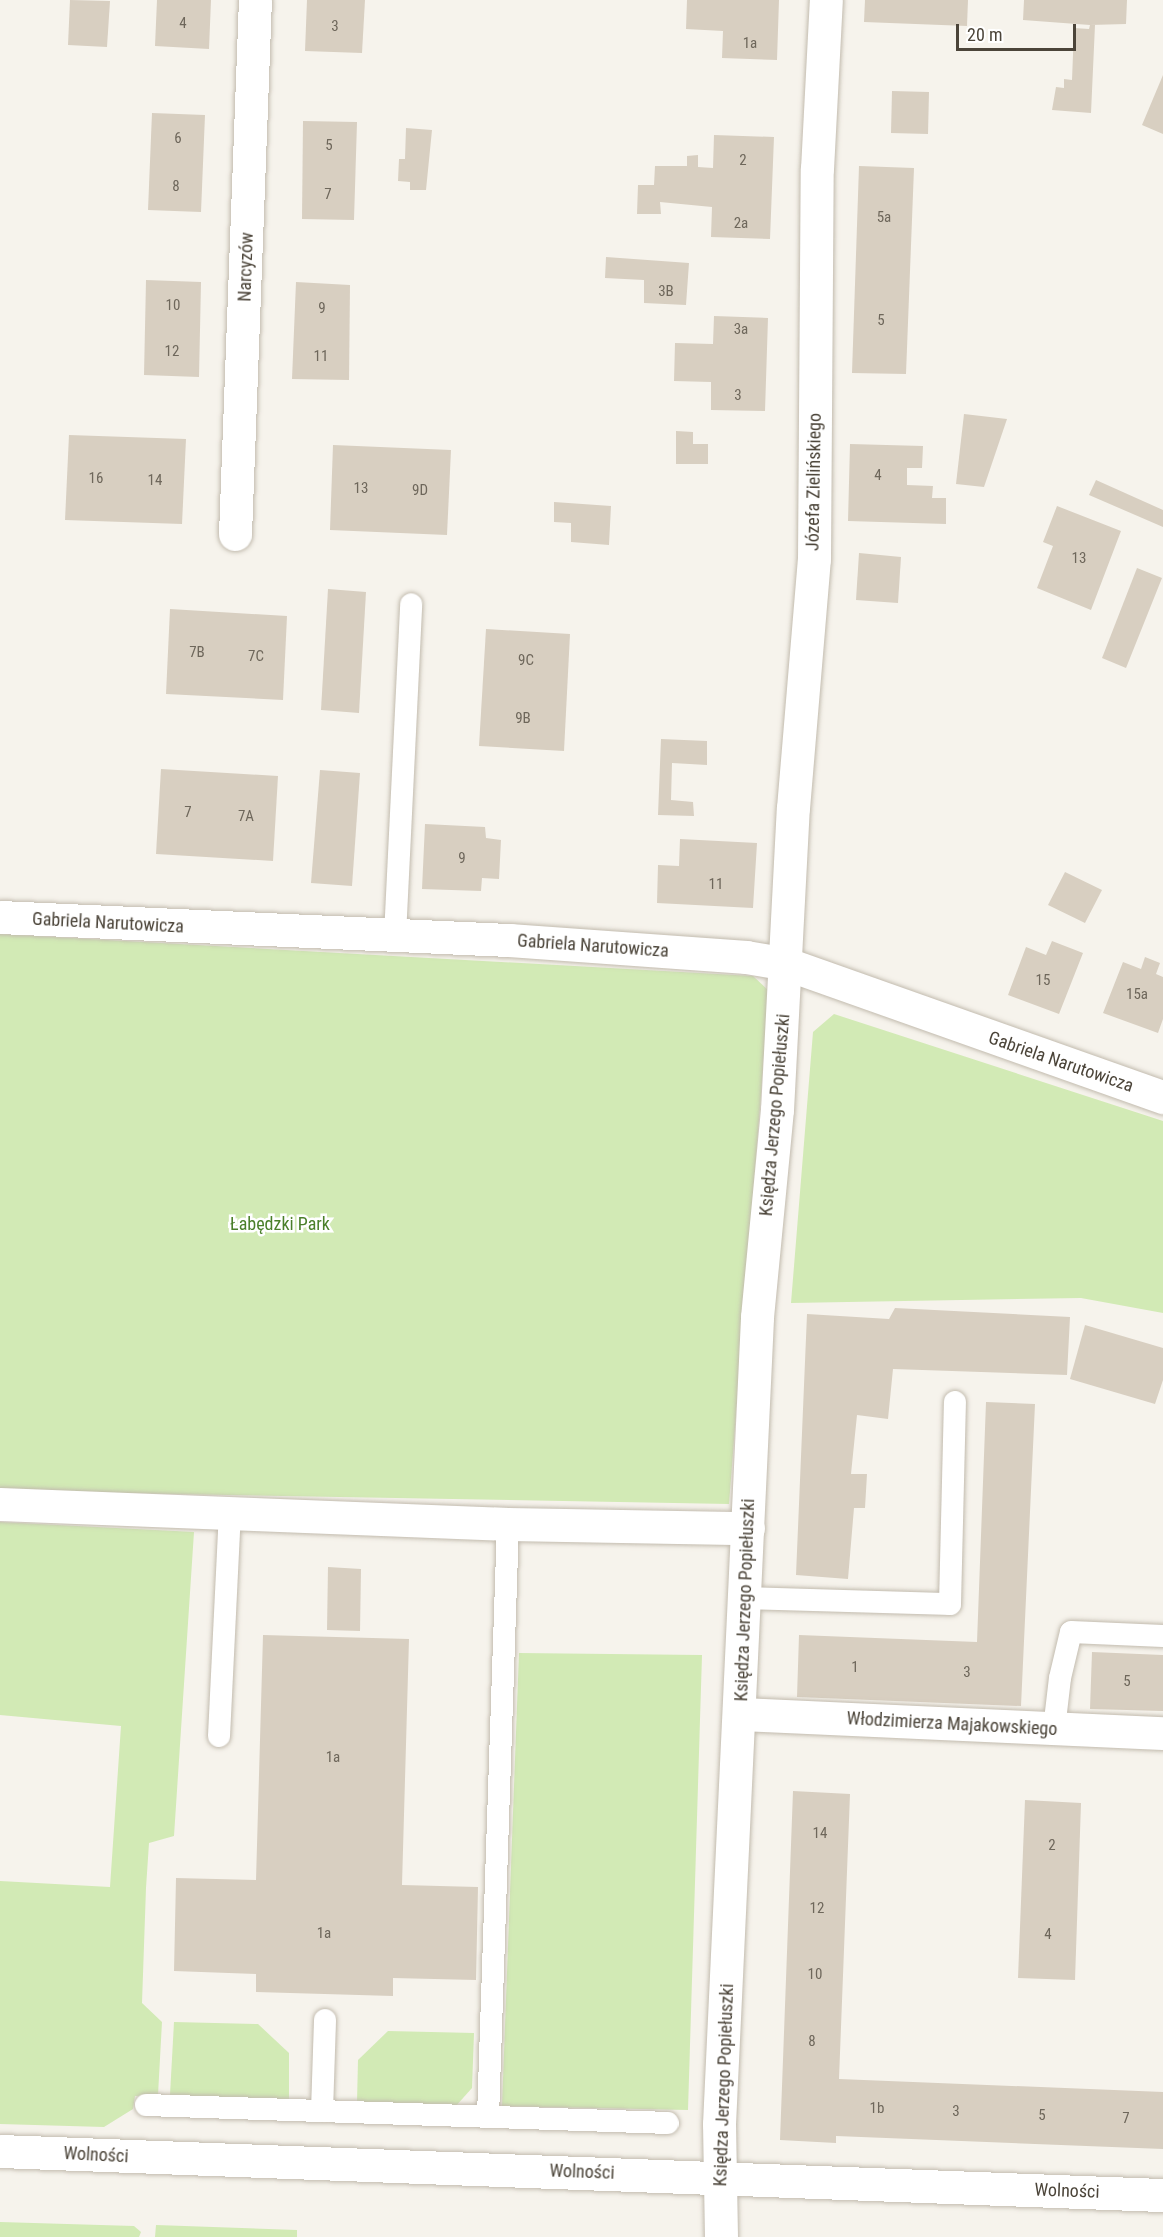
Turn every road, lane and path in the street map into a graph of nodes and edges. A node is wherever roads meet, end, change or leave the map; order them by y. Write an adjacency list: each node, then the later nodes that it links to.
1 (255, 0): 3 (street, Narcyzów)
2 (826, 0): 7 (street, Józefa Zielińskiego)
3 (235, 534)
4 (411, 604): 6 (lane)
5 (0, 917): 6 (street, Gabriela Narutowicza)
6 (395, 936): 7 (street, Gabriela Narutowicza)
7 (787, 964): 8 (street, Gabriela Narutowicza); 13 (street, Księdza Jerzego Popiełuszki)
8 (1163, 1097)
9 (955, 1402): 14 (lane)
10 (0, 1504): 11 (street)
11 (230, 1512): 12 (street); 19 (lane)
12 (508, 1524): 13 (street); 23 (lane)
13 (748, 1528): 14 (street, Księdza Jerzego Popiełuszki)
14 (746, 1598): 16 (street, Księdza Jerzego Popiełuszki)
15 (1163, 1636): 17 (lane)
16 (741, 1714): 17 (street, Włodzimierza Majakowskiego); 26 (street, Księdza Jerzego Popiełuszki)
17 (1054, 1729): 18 (street, Włodzimierza Majakowskiego)
18 (1163, 1733)
19 (219, 1736)
20 (325, 2020): 22 (lane)
21 (146, 2105): 22 (lane)
22 (322, 2111): 23 (lane)
23 (488, 2117): 24 (lane)
24 (668, 2123)
25 (0, 2151): 26 (street, Wolności)
26 (721, 2177): 27 (street, Wolności); 28 (street, Księdza Jerzego Popiełuszki)
27 (1163, 2195)
28 (721, 2237)

